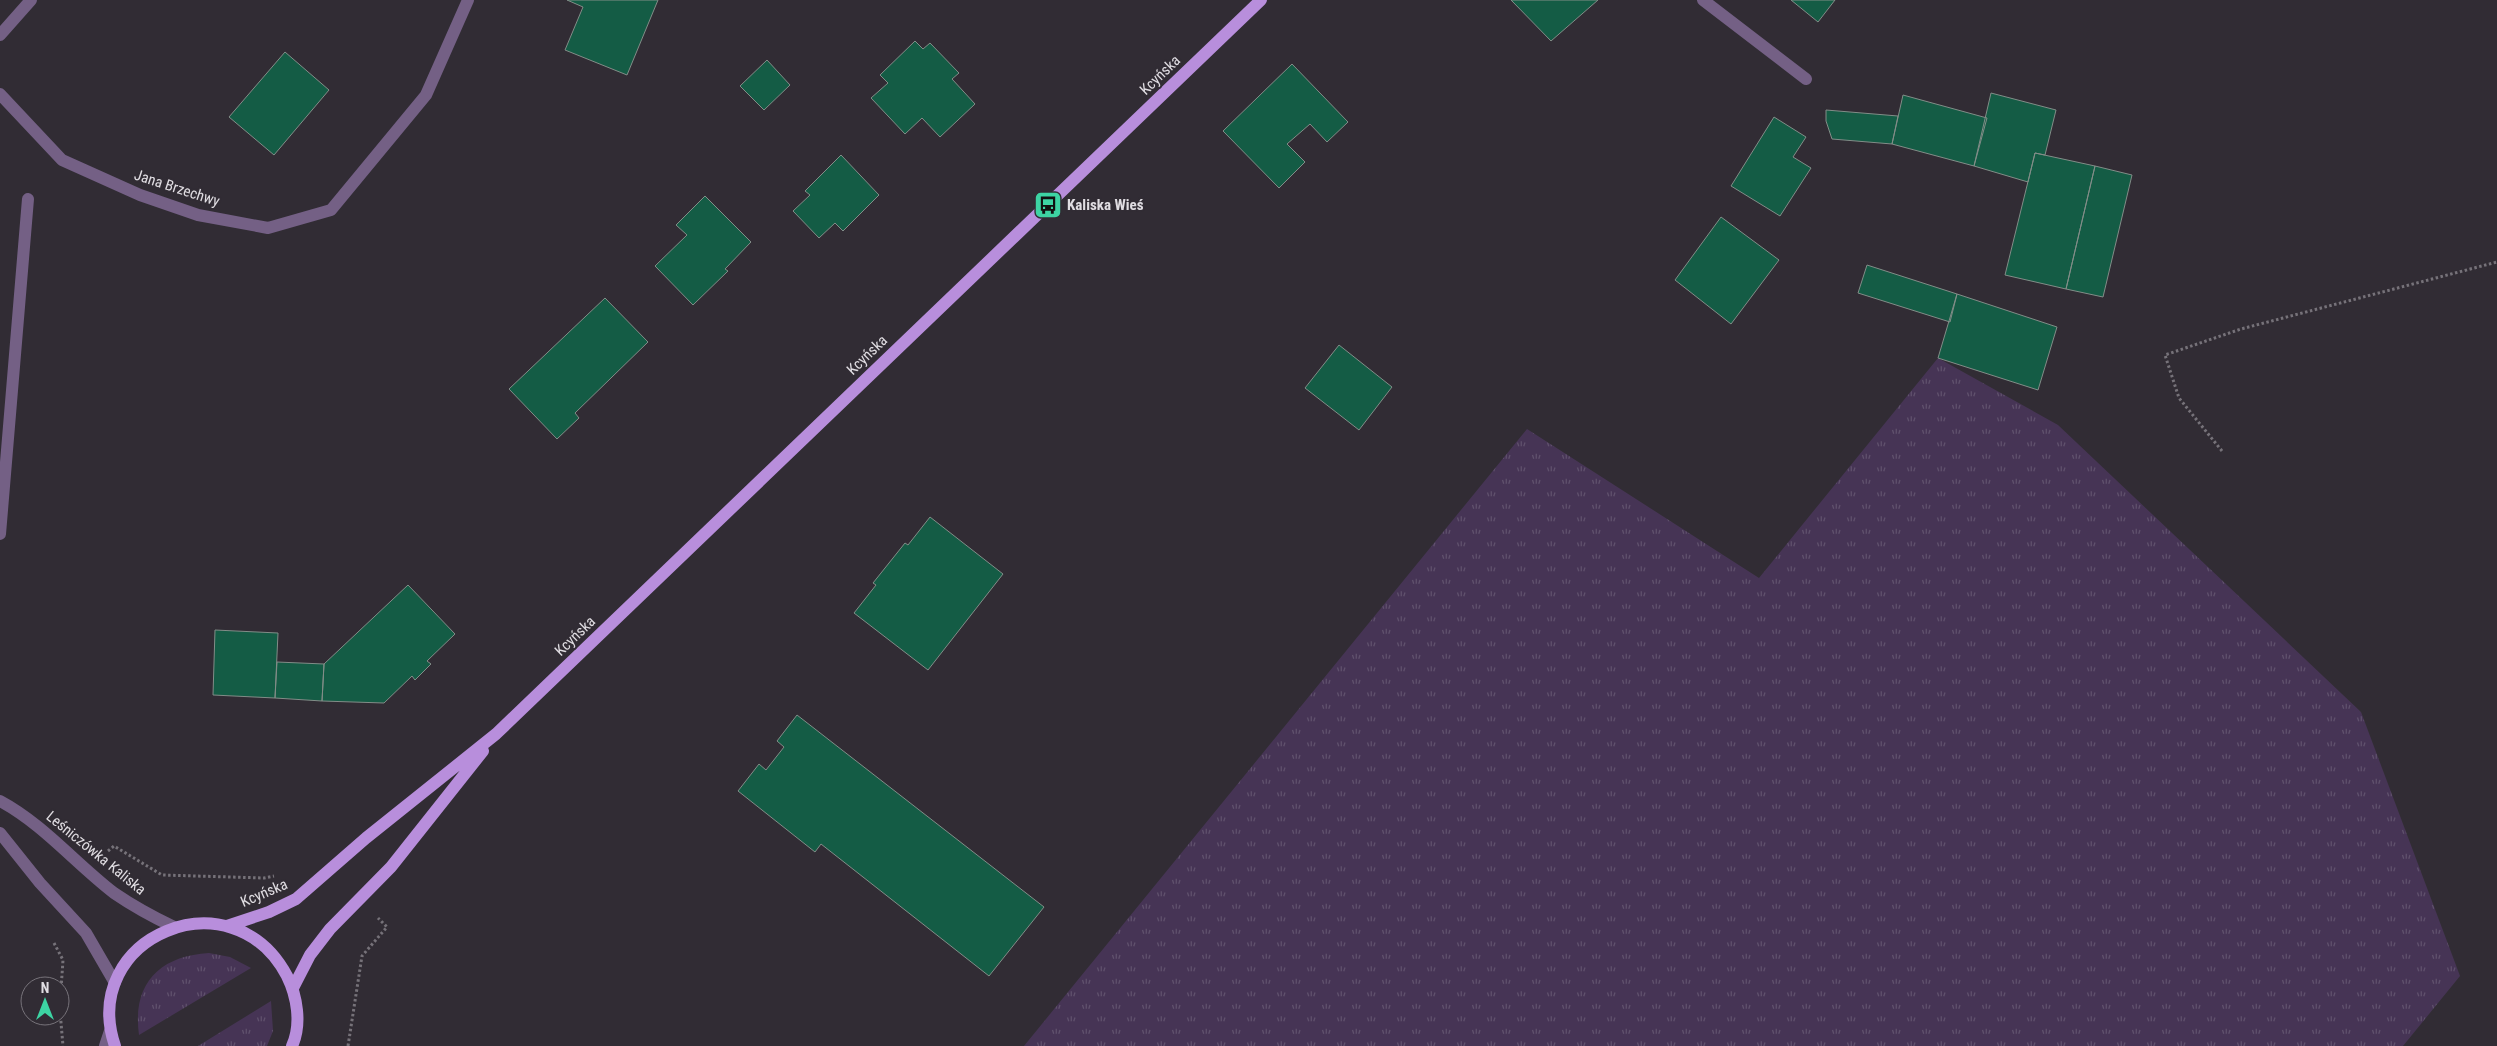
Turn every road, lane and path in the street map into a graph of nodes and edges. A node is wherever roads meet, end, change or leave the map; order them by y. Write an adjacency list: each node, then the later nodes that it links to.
1 (31, 0): 5 (street)
2 (468, 0): 7 (street, Jana Brzechwy)
3 (1261, 0): 12 (main road, Kcyńska)
4 (1703, 0): 6 (street)
5 (0, 35)
6 (1806, 79)
7 (0, 94)
8 (28, 199): 11 (street)
9 (2497, 262): 10 (path)
10 (2222, 451)
11 (0, 534)
12 (496, 734): 15 (main road, Kcyńska); 18 (main road, Kcyńska)
13 (0, 801): 16 (street, Leśniczówka Kaliska)
14 (0, 833): 17 (street)
15 (227, 926): 16 (main road); 18 (main road)
16 (174, 927): 17 (main road)
17 (115, 983): 20 (main road)
18 (293, 988): 21 (main road)
19 (61, 1026): 22 (path)
20 (110, 1031): 23 (street); 24 (main road)
21 (294, 1044)
22 (63, 1046)
23 (105, 1046)
24 (115, 1046)

